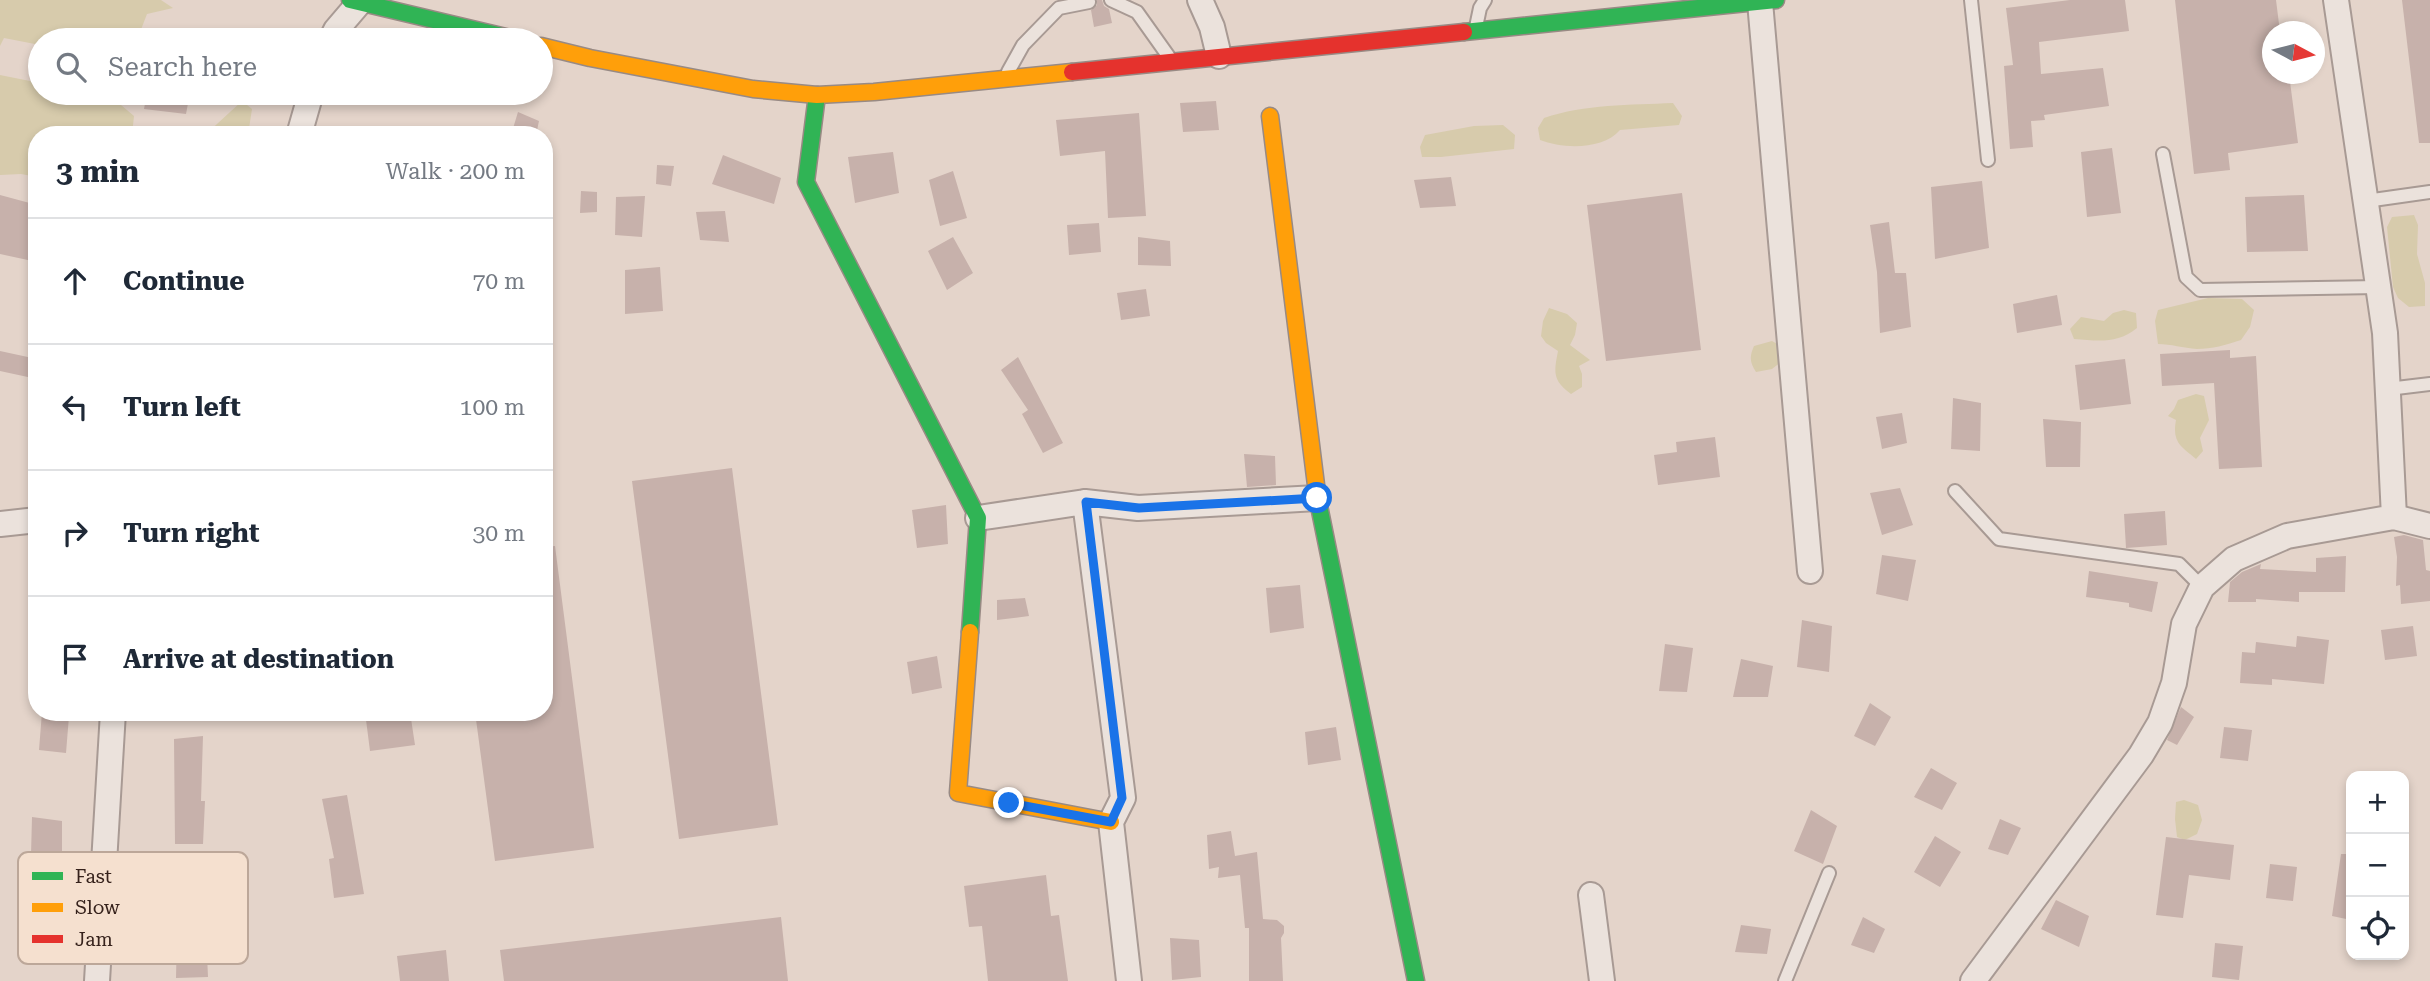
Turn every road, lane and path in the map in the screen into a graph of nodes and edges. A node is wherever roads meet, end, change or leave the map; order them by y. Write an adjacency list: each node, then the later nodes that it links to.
1 (1111, 0): 16 (lane)
2 (1200, 0): 15 (street)
3 (1485, 0): 13 (lane)
4 (1971, 0): 23 (lane)
5 (2336, 0): 25 (street)
6 (355, 1): 11 (street); 12 (street)
7 (1768, 1): 9 (street); 37 (street)
8 (1089, 2): 17 (lane)
9 (1720, 3): 10 (street)
10 (1658, 6): 13 (street)
11 (337, 28)
12 (468, 28)
13 (1475, 30): 15 (street)
14 (553, 48): 18 (street)
15 (1219, 57): 16 (street)
16 (1172, 61): 17 (street)
17 (1004, 79): 18 (street)
18 (817, 95): 33 (street)
19 (308, 105): 21 (street)
20 (1270, 116): 30 (street)
21 (302, 126)
22 (2163, 154): 26 (lane)
23 (1988, 160)
24 (2430, 192): 25 (lane)
25 (2366, 201): 26 (street)
26 (2379, 287): 28 (street)
27 (2430, 384): 28 (lane)
28 (2388, 389): 32 (street)
29 (1955, 491): 38 (lane)
30 (1317, 498): 31 (street); 45 (street)
31 (1086, 502): 33 (street); 40 (street)
32 (2395, 517): 36 (street); 38 (street)
33 (978, 518): 40 (street)
34 (28, 521): 35 (street)
35 (0, 524)
36 (2430, 526)
37 (1810, 571)
38 (2202, 587): 48 (street)
39 (112, 721): 41 (street)
40 (1111, 822): 44 (street)
41 (105, 852)
42 (1829, 873): 47 (lane)
43 (1591, 895): 46 (street)
44 (1129, 981)
45 (1416, 981)
46 (1602, 981)
47 (1785, 981)
48 (1973, 981)

